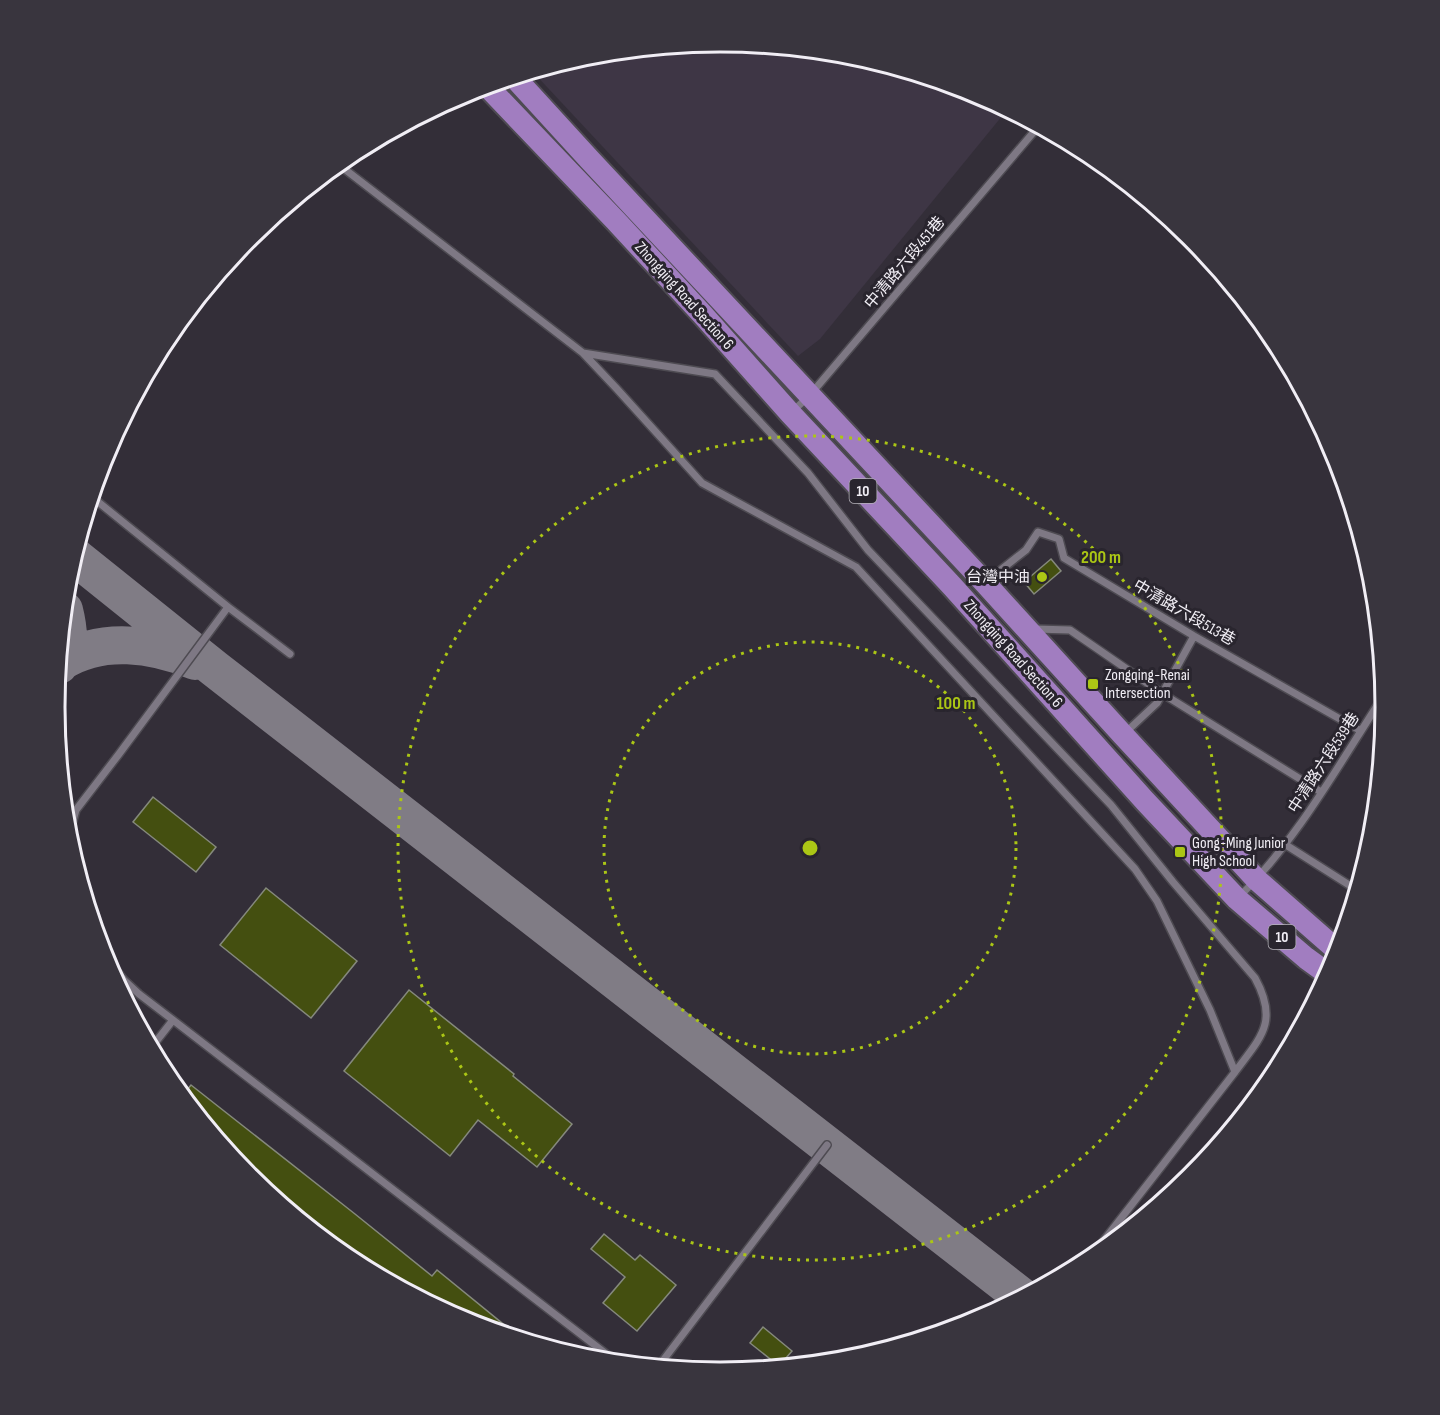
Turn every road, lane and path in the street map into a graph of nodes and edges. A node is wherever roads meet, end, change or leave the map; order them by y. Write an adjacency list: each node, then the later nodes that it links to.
1 (520, 84): 6 (main road, Zhongqing Road Section 6 / 10)
2 (493, 93): 7 (main road, Zhongqing Road Section 6 / 10)
3 (1033, 132): 6 (lane, 中清路六段451巷)
4 (346, 170): 5 (lane)
5 (583, 353): 29 (lane); 29 (lane)
6 (810, 395): 7 (lane, 中清路六段451巷); 9 (main road, Zhongqing Road Section 6 / 10)
7 (790, 413): 23 (main road, Zhongqing Road Section 6 / 10)
8 (98, 502): 10 (lane)
9 (985, 582): 11 (main road, Zhongqing Road Section 6 / 10); 12 (lane, 中清路六段513巷)
10 (228, 607): 13 (lane); 19 (lane)
11 (1026, 629): 14 (lane); 17 (main road, Zhongqing Road Section 6 / 10)
12 (1194, 636): 14 (lane); 16 (lane, 中清路六段513巷)
13 (290, 654)
14 (1163, 694): 17 (lane); 18 (lane)
15 (1375, 709): 16 (lane, 中清路六段539巷)
16 (1361, 731): 18 (lane, 中清路六段539巷)
17 (1123, 735): 21 (main road, Zhongqing Road Section 6 / 10)
18 (1321, 792): 20 (lane, 中清路六段539巷)
19 (75, 815)
20 (1286, 844): 21 (lane, 中清路六段539巷); 22 (lane)
21 (1257, 880): 23 (lane, 中清路六段539巷); 24 (main road, Zhongqing Road Section 6 / 10)
22 (1350, 886)
23 (1237, 899): 25 (main road, Zhongqing Road Section 6 / 10)
24 (1330, 944)
25 (1320, 968)
26 (126, 982): 27 (lane)
27 (173, 1020): 28 (lane); 32 (lane)
28 (157, 1041)
29 (1235, 1072): 31 (lane)
30 (827, 1145): 33 (lane)
31 (1108, 1235)
32 (604, 1352)
33 (664, 1360)

